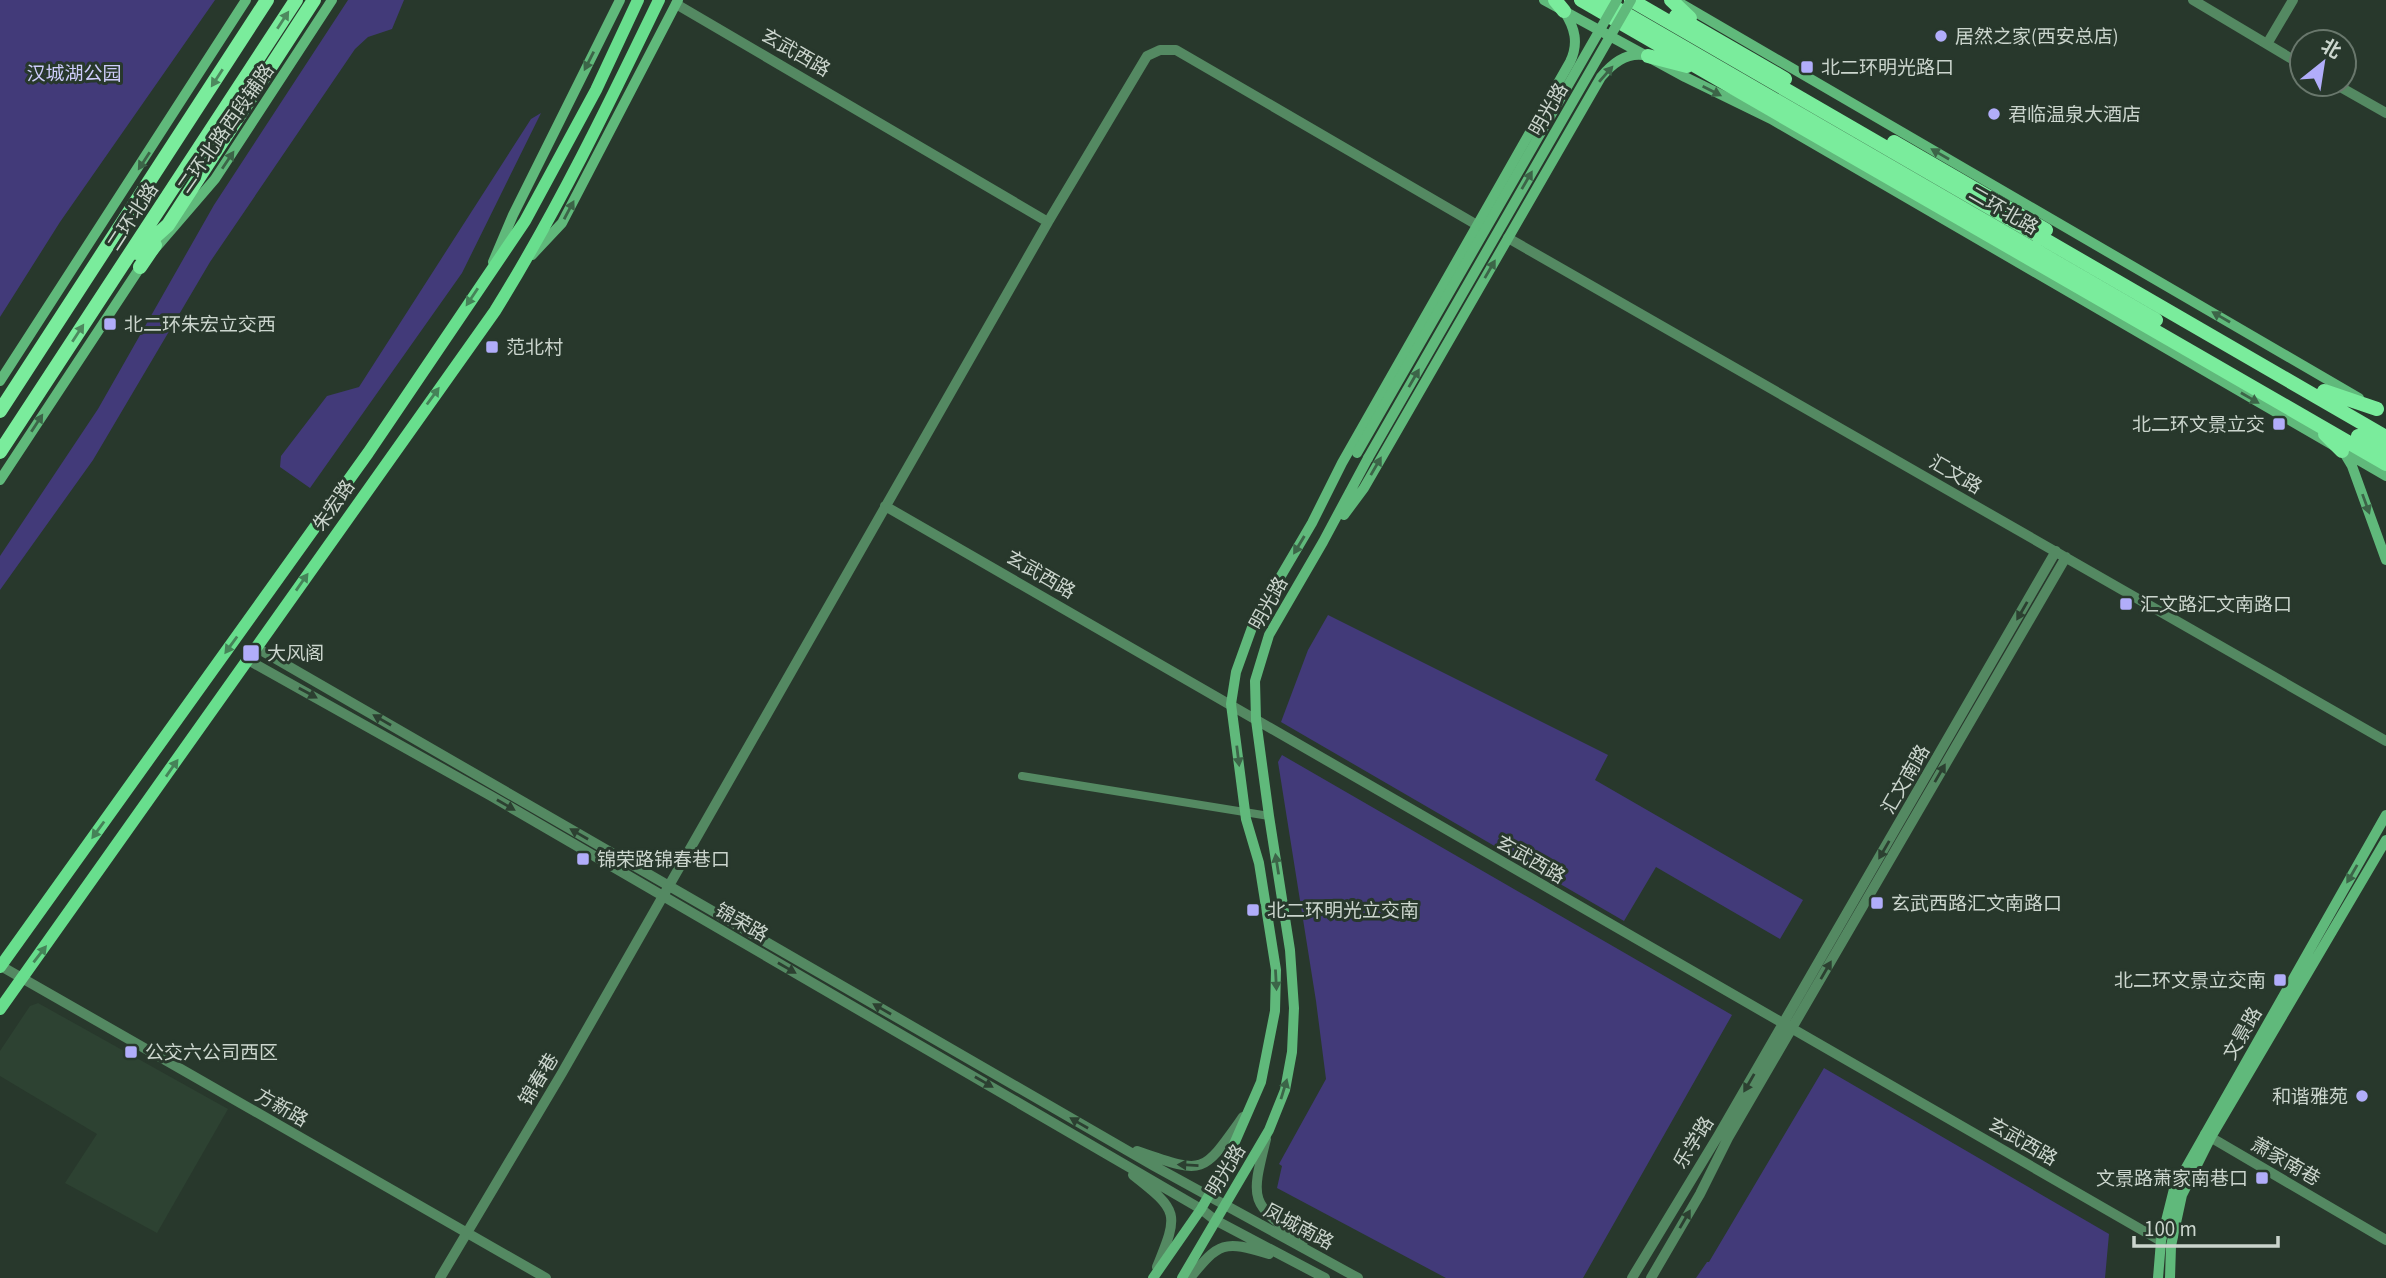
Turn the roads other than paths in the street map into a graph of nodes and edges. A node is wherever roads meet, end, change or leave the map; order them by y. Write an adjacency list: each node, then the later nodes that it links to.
1 (246, 0): 43 (main road, one-way to 43)
2 (267, 0): 45 (highway, 二环北路, one-way to 45)
3 (296, 0): 38 (highway, 二环北路, one-way to 3)
4 (314, 0): 33 (highway)
5 (332, 0): 30 (main road, 二环北路西段辅路, one-way to 5)
6 (620, 0): 40 (main road, 朱宏路, one-way to 40)
7 (638, 0): 40 (main road, 朱宏路)
8 (659, 0): 37 (main road, 朱宏路)
9 (1545, 0): 19 (main road)
10 (1581, 0): 24 (highway)
11 (1602, 0): 28 (highway, 二环北路)
12 (1618, 0): 57 (main road, 明光路, bridge)
13 (1631, 0): 28 (highway, 二环北路); 58 (main road, 明光路, one-way to 13, bridge)
14 (1648, 0): 20 (highway)
15 (1673, 0): 20 (highway); 46 (main road, one-way to 15)
16 (2193, 0): 21 (street)
17 (2292, 0): 21 (street)
18 (677, 2): 32 (street, 玄武西路); 37 (main road, one-way to 18)
19 (1559, 5): 22 (main road); 34 (main road, 明光路)
20 (1711, 34): 29 (highway)
21 (2267, 44): 23 (street)
22 (1648, 55): 24 (highway); 36 (main road, one-way to 22); 50 (main road, one-way to 50)
23 (2288, 57)
24 (1734, 88): 27 (highway)
25 (2358, 97): 26 (street)
26 (2386, 113)
27 (1877, 170): 28 (highway); 42 (highway)
28 (1926, 179): 29 (highway); 35 (highway, 二环北路); 41 (highway, 二环北路)
29 (1970, 186): 31 (highway)
30 (202, 193): 33 (main road); 39 (main road, 二环北路西段辅路)
31 (1997, 202): 35 (highway); 44 (highway)
32 (1048, 222): 34 (street); 56 (street)
33 (168, 225): 38 (highway); 39 (highway)
34 (1478, 225): 57 (main road, 明光路)
35 (2027, 230): 49 (highway, 二环北路)
36 (1508, 238): 58 (main road, one-way to 36); 59 (street, 汇文路)
37 (525, 262): 62 (main road, 朱宏路, one-way to 37)
38 (125, 263): 51 (highway, 二环北路, one-way to 38)
39 (140, 267): 55 (main road, 二环北路西段辅路, one-way to 39)
40 (490, 270): 74 (main road, 朱宏路, one-way to 74)
41 (2077, 275): 42 (highway); 52 (highway, 二环北路)
42 (2123, 313): 47 (highway)
43 (0, 382)
44 (2324, 391): 46 (highway); 48 (highway)
45 (0, 411)
46 (2383, 411)
47 (2311, 421): 50 (highway); 53 (highway)
48 (2386, 427)
49 (2386, 437)
50 (2342, 451): 54 (main road); 61 (main road, one-way to 61)
51 (0, 452)
52 (2386, 452)
53 (2386, 464)
54 (2386, 476)
55 (0, 480)
56 (885, 506): 64 (street, 玄武西路); 72 (street)
57 (1312, 523): 64 (main road, 明光路, one-way to 64)
58 (1323, 542): 65 (main road, 明光路)
59 (2056, 551): 60 (street, 汇文路); 77 (street, 汇文南路, one-way to 77)
60 (2066, 557): 66 (street, 汇文路); 77 (street, 汇文南路, one-way to 60)
61 (2386, 560)
62 (257, 648): 63 (main road, 朱宏路); 72 (street, 锦荣路, one-way to 62)
63 (248, 660): 73 (street, 锦荣路, one-way to 73); 75 (main road, 朱宏路, one-way to 63)
64 (1231, 704): 65 (street, 玄武西路); 68 (main road, 明光路, one-way to 68)
65 (1256, 720): 70 (main road, 明光路); 77 (street, 玄武西路)
66 (2386, 741)
67 (1022, 776): 68 (street)
68 (1245, 813): 70 (street); 78 (main road, 明光路, one-way to 78)
69 (2386, 815): 80 (main road, 文景路, one-way to 80)
70 (1269, 816): 79 (main road, 明光路, one-way to 70)
71 (2386, 840): 80 (main road, 文景路)
72 (668, 885): 73 (street); 81 (street, 锦荣路, one-way to 72)
73 (662, 896): 82 (street, 锦荣路, one-way to 82); 87 (street, 锦春巷)
74 (1, 966): 75 (street, 方新路)
75 (21, 979): 76 (main road, 朱宏路); 87 (street, 方新路)
76 (0, 1009)
77 (1787, 1026): 89 (street, 玄武西路); 99 (street, 乐学路, one-way to 99); 100 (street, 乐学路, one-way to 77)
78 (1251, 1105): 81 (street, one-way to 81); 83 (main road, 明光路)
79 (1269, 1130): 84 (main road, 明光路); 91 (street)
80 (2208, 1136): 88 (street, 萧家南巷); 89 (main road, 文景路); 102 (main road, 文景路)
81 (1114, 1143): 83 (street, 锦荣路)
82 (1102, 1151): 85 (street, 锦荣路); 94 (street)
83 (1208, 1197): 84 (street, 锦荣路); 85 (main road, 明光路)
84 (1224, 1205): 86 (main road, 明光路); 91 (street, 凤城南路)
85 (1201, 1209): 86 (street, 锦荣路); 94 (main road, 明光路)
86 (1215, 1220): 90 (street, 凤城南路); 95 (main road, 明光路)
87 (466, 1232): 92 (street, 锦春巷); 93 (street, 方新路)
88 (2386, 1240)
89 (2161, 1241): 101 (main road, 文景路)
90 (1292, 1261): 96 (street); 97 (street, 凤城南路)
91 (1331, 1264): 98 (street, 凤城南路)
92 (440, 1278)
93 (546, 1278)
94 (1153, 1278)
95 (1182, 1278)
96 (1190, 1278)
97 (1325, 1278)
98 (1358, 1278)
99 (1632, 1278)
100 (1651, 1278)
101 (2158, 1278)
102 (2170, 1278)

